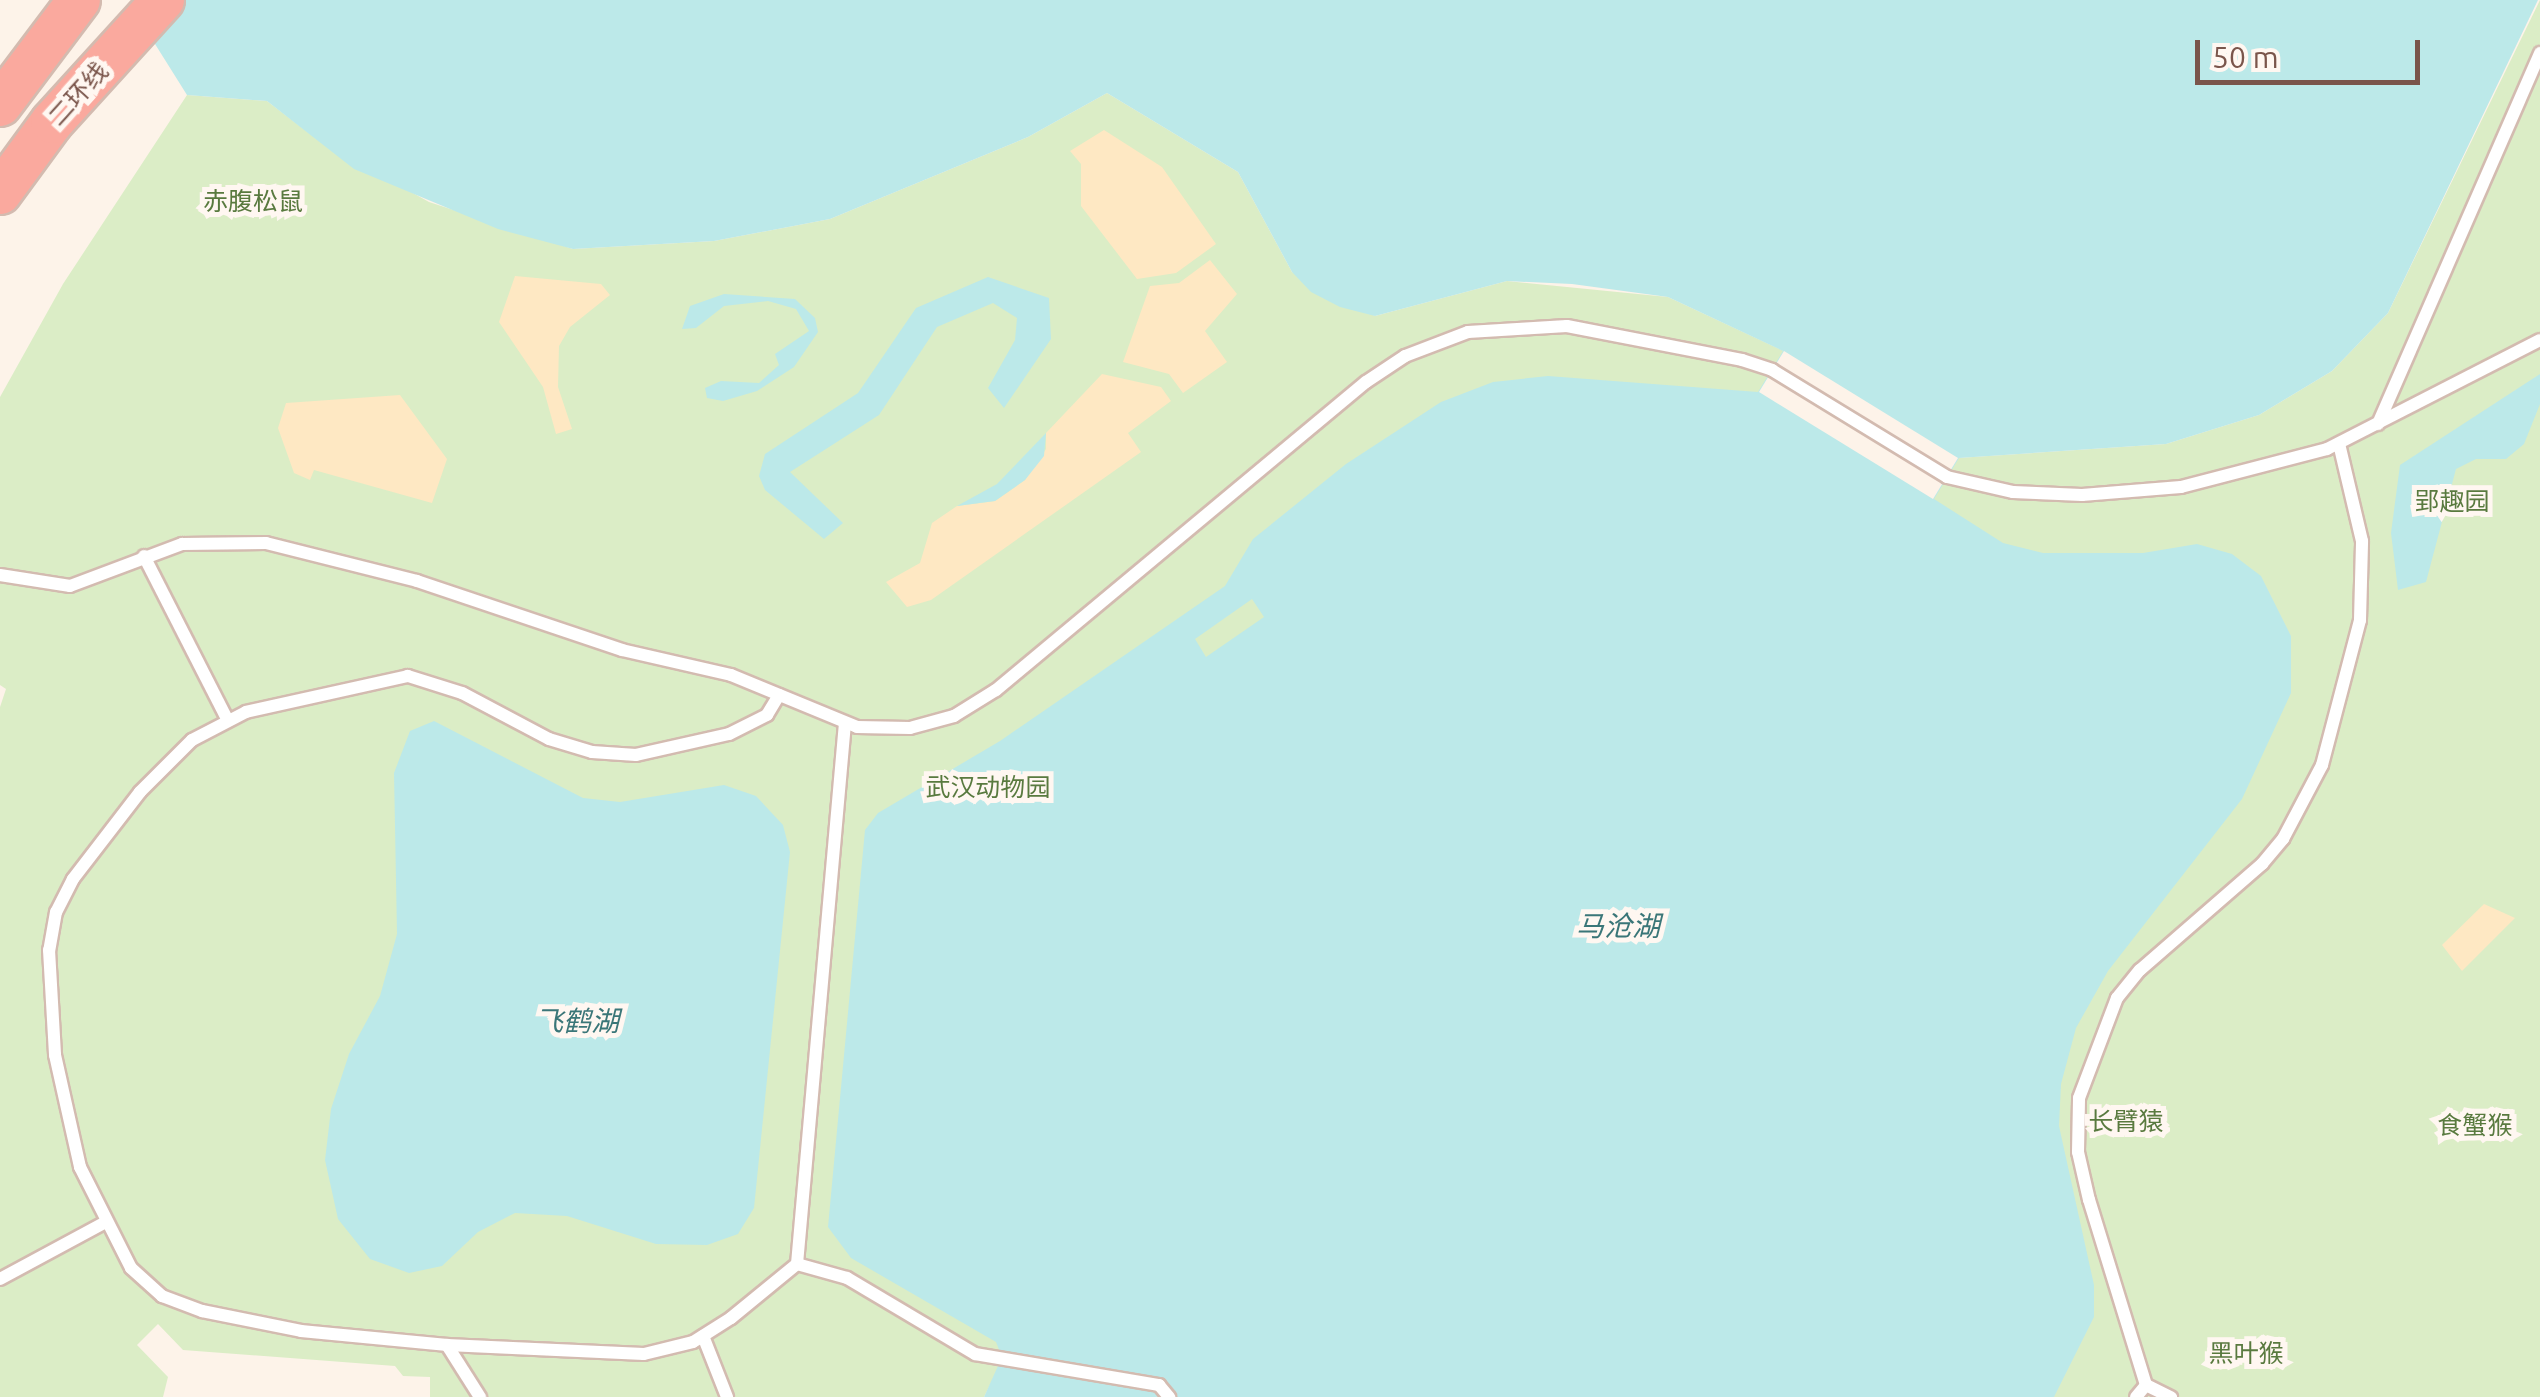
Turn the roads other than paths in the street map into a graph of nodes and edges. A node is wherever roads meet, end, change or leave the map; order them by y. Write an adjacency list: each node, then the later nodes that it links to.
1 (79, 0): 4 (highway)
2 (163, 0): 5 (highway, 二环线)
3 (2540, 53): 7 (lane)
4 (0, 105)
5 (0, 194)
6 (2540, 340): 7 (lane)
7 (2378, 424): 8 (lane)
8 (2339, 444): 13 (lane); 19 (lane)
9 (144, 556): 10 (lane); 11 (lane); 12 (lane)
10 (0, 574)
11 (779, 695): 12 (lane); 13 (lane)
12 (227, 719): 14 (lane)
13 (845, 723): 15 (lane)
14 (104, 1223): 16 (lane); 18 (lane)
15 (797, 1264): 17 (lane); 22 (lane)
16 (0, 1279)
17 (703, 1336): 18 (lane); 21 (lane)
18 (447, 1345): 20 (lane)
19 (2146, 1385): 23 (lane); 24 (lane)
20 (480, 1397)
21 (727, 1397)
22 (1168, 1397)
23 (2136, 1397)
24 (2171, 1397)

